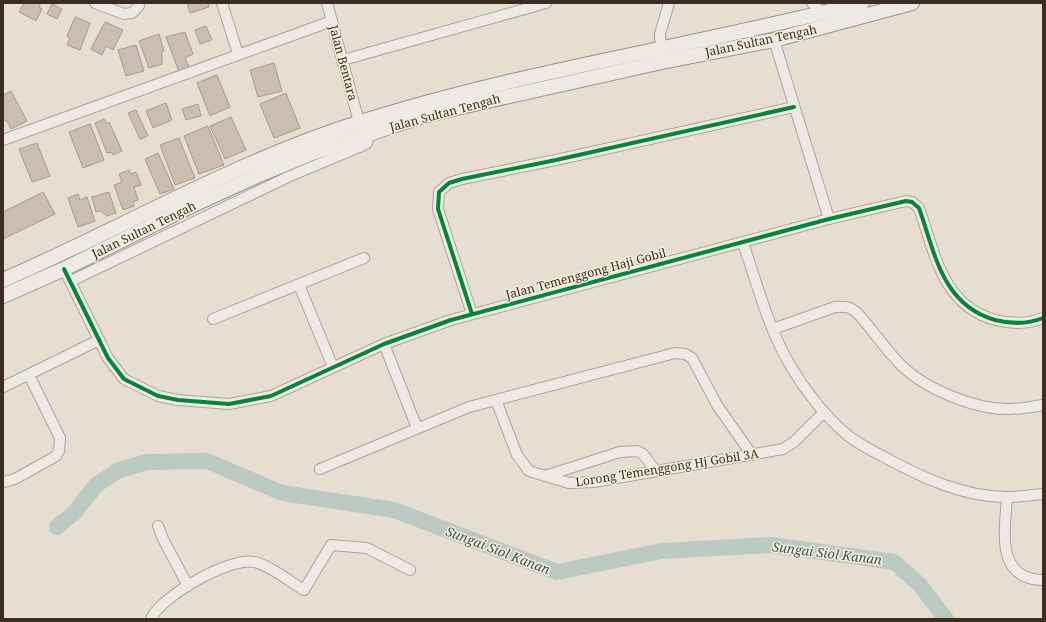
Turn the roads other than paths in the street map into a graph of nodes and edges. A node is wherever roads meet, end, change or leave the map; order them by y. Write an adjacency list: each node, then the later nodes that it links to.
1 (95, 3): 9 (street)
2 (222, 3): 14 (street)
3 (327, 3): 11 (street, Jalan Bentara)
4 (546, 3): 15 (street)
5 (669, 3): 13 (street)
6 (812, 3): 10 (street)
7 (862, 3): 10 (main road, Jalan Sultan Tengah)
8 (912, 3): 12 (main road, Jalan Sultan Tengah)
9 (139, 6)
10 (822, 13): 13 (main road, Jalan Sultan Tengah)
11 (332, 20): 14 (street); 15 (street, Jalan Bentara)
12 (774, 40): 16 (street); 22 (main road, Jalan Sultan Tengah)
13 (661, 49): 17 (main road, Jalan Sultan Tengah)
14 (238, 54): 18 (street)
15 (343, 60): 17 (street, Jalan Bentara)
16 (794, 106): 19 (street); 26 (street)
17 (359, 122): 23 (main road, Jalan Sultan Tengah)
18 (3, 140)
19 (829, 219): 20 (street, Jalan Temenggong Haji Gobil); 27 (street, Jalan Temenggong Haji Gobil)
20 (743, 243): 26 (street, Jalan Temenggong Haji Gobil); 29 (street)
21 (364, 258): 24 (street)
22 (68, 275): 25 (main road, Jalan Sultan Tengah); 30 (street, Jalan Temenggong Haji Gobil)
23 (3, 280)
24 (298, 285): 28 (street); 32 (street)
25 (3, 296)
26 (472, 314): 31 (street, Jalan Temenggong Haji Gobil)
27 (1043, 318)
28 (213, 319)
29 (773, 329): 36 (street); 37 (street)
30 (99, 340): 32 (street, Jalan Temenggong Haji Gobil); 33 (street)
31 (384, 344): 32 (street, Jalan Temenggong Haji Gobil); 38 (street)
32 (333, 367)
33 (29, 375): 34 (street); 43 (street)
34 (3, 387)
35 (496, 400): 38 (street); 39 (street); 42 (street, Lorong Temenggong Hj Gobil 3A)
36 (1043, 405)
37 (824, 412): 39 (street, Lorong Temenggong Hj Gobil 3A); 45 (street)
38 (417, 428): 40 (street)
39 (752, 455): 41 (street, Lorong Temenggong Hj Gobil 3A)
40 (320, 469)
41 (655, 470): 42 (street, Lorong Temenggong Hj Gobil 3A); 42 (street)
42 (545, 476)
43 (4, 482)
44 (1043, 494): 45 (street)
45 (1007, 497): 48 (street)
46 (158, 526): 49 (street)
47 (410, 570): 49 (street)
48 (1043, 580)
49 (188, 586): 50 (street)
50 (151, 619)

